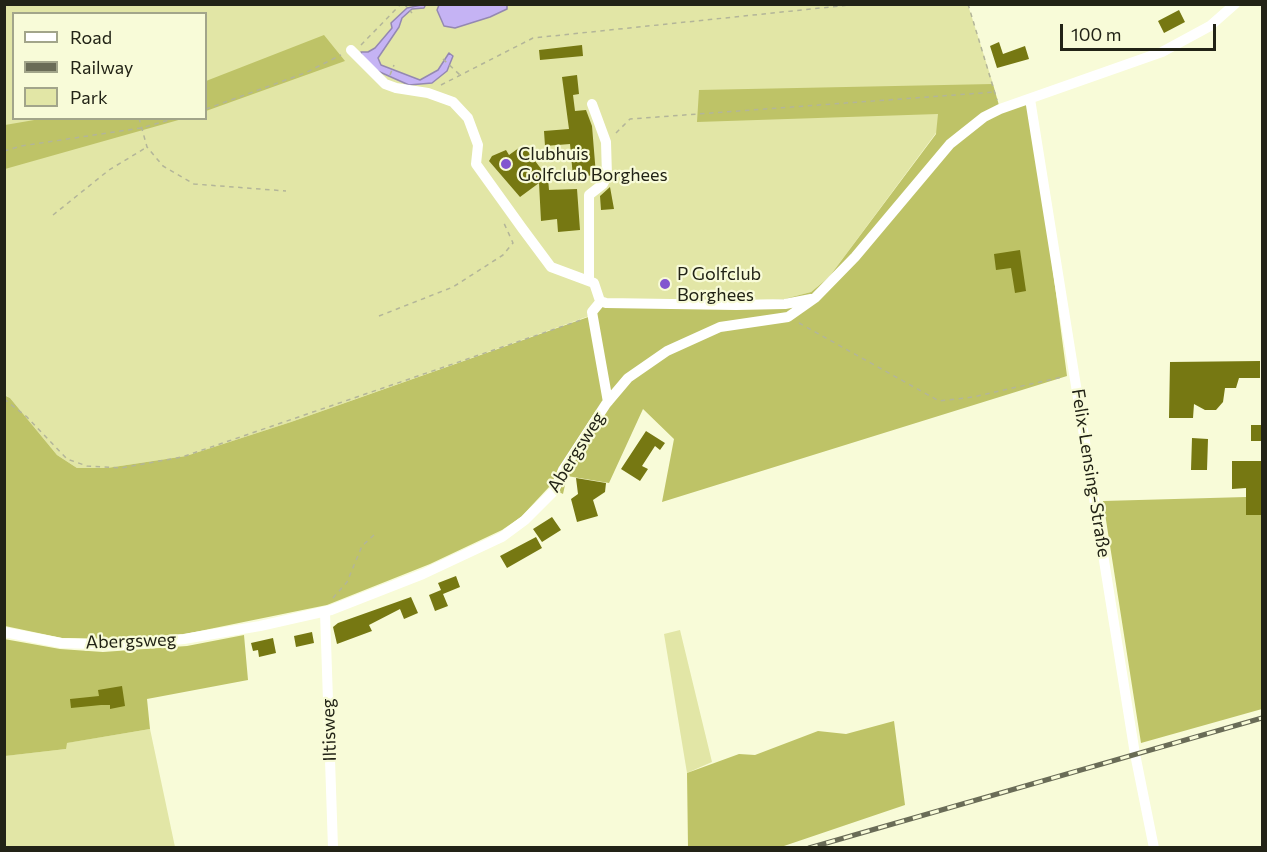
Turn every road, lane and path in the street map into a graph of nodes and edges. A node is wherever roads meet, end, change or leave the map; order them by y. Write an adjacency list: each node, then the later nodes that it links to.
1 (859, 4): 9 (path)
2 (968, 4): 11 (path)
3 (1235, 4): 13 (street, Abergsweg)
4 (403, 5): 5 (path); 6 (path)
5 (412, 13)
6 (351, 50): 12 (street); 16 (path)
7 (443, 59): 9 (path)
8 (394, 65): 10 (path)
9 (459, 75): 12 (path)
10 (389, 78)
11 (995, 92): 15 (path); 20 (path)
12 (431, 95): 26 (street)
13 (1030, 99): 15 (street, Abergsweg); 32 (street, Felix-Lensing-Straße)
14 (592, 104): 20 (street)
15 (1000, 109): 27 (street, Abergsweg)
16 (207, 110)
17 (139, 120): 19 (path)
18 (169, 120): 19 (path)
19 (141, 128): 21 (path); 22 (path)
20 (606, 142): 26 (street)
21 (147, 147): 23 (path); 24 (path)
22 (4, 151)
23 (286, 191)
24 (53, 215)
25 (502, 218): 30 (path)
26 (589, 279): 28 (street)
27 (815, 298): 28 (street); 31 (street, Abergsweg)
28 (602, 301): 29 (street)
29 (592, 312): 33 (path); 34 (street)
30 (379, 316)
31 (788, 317): 32 (path); 34 (street, Abergsweg)
32 (1075, 374): 39 (street, Felix-Lensing-Straße)
33 (4, 399)
34 (608, 402): 36 (street, Abergsweg)
35 (374, 535): 36 (path)
36 (328, 611): 37 (street, Abergsweg); 38 (street, Iltisweg)
37 (4, 632)
38 (333, 848)
39 (1154, 848)

